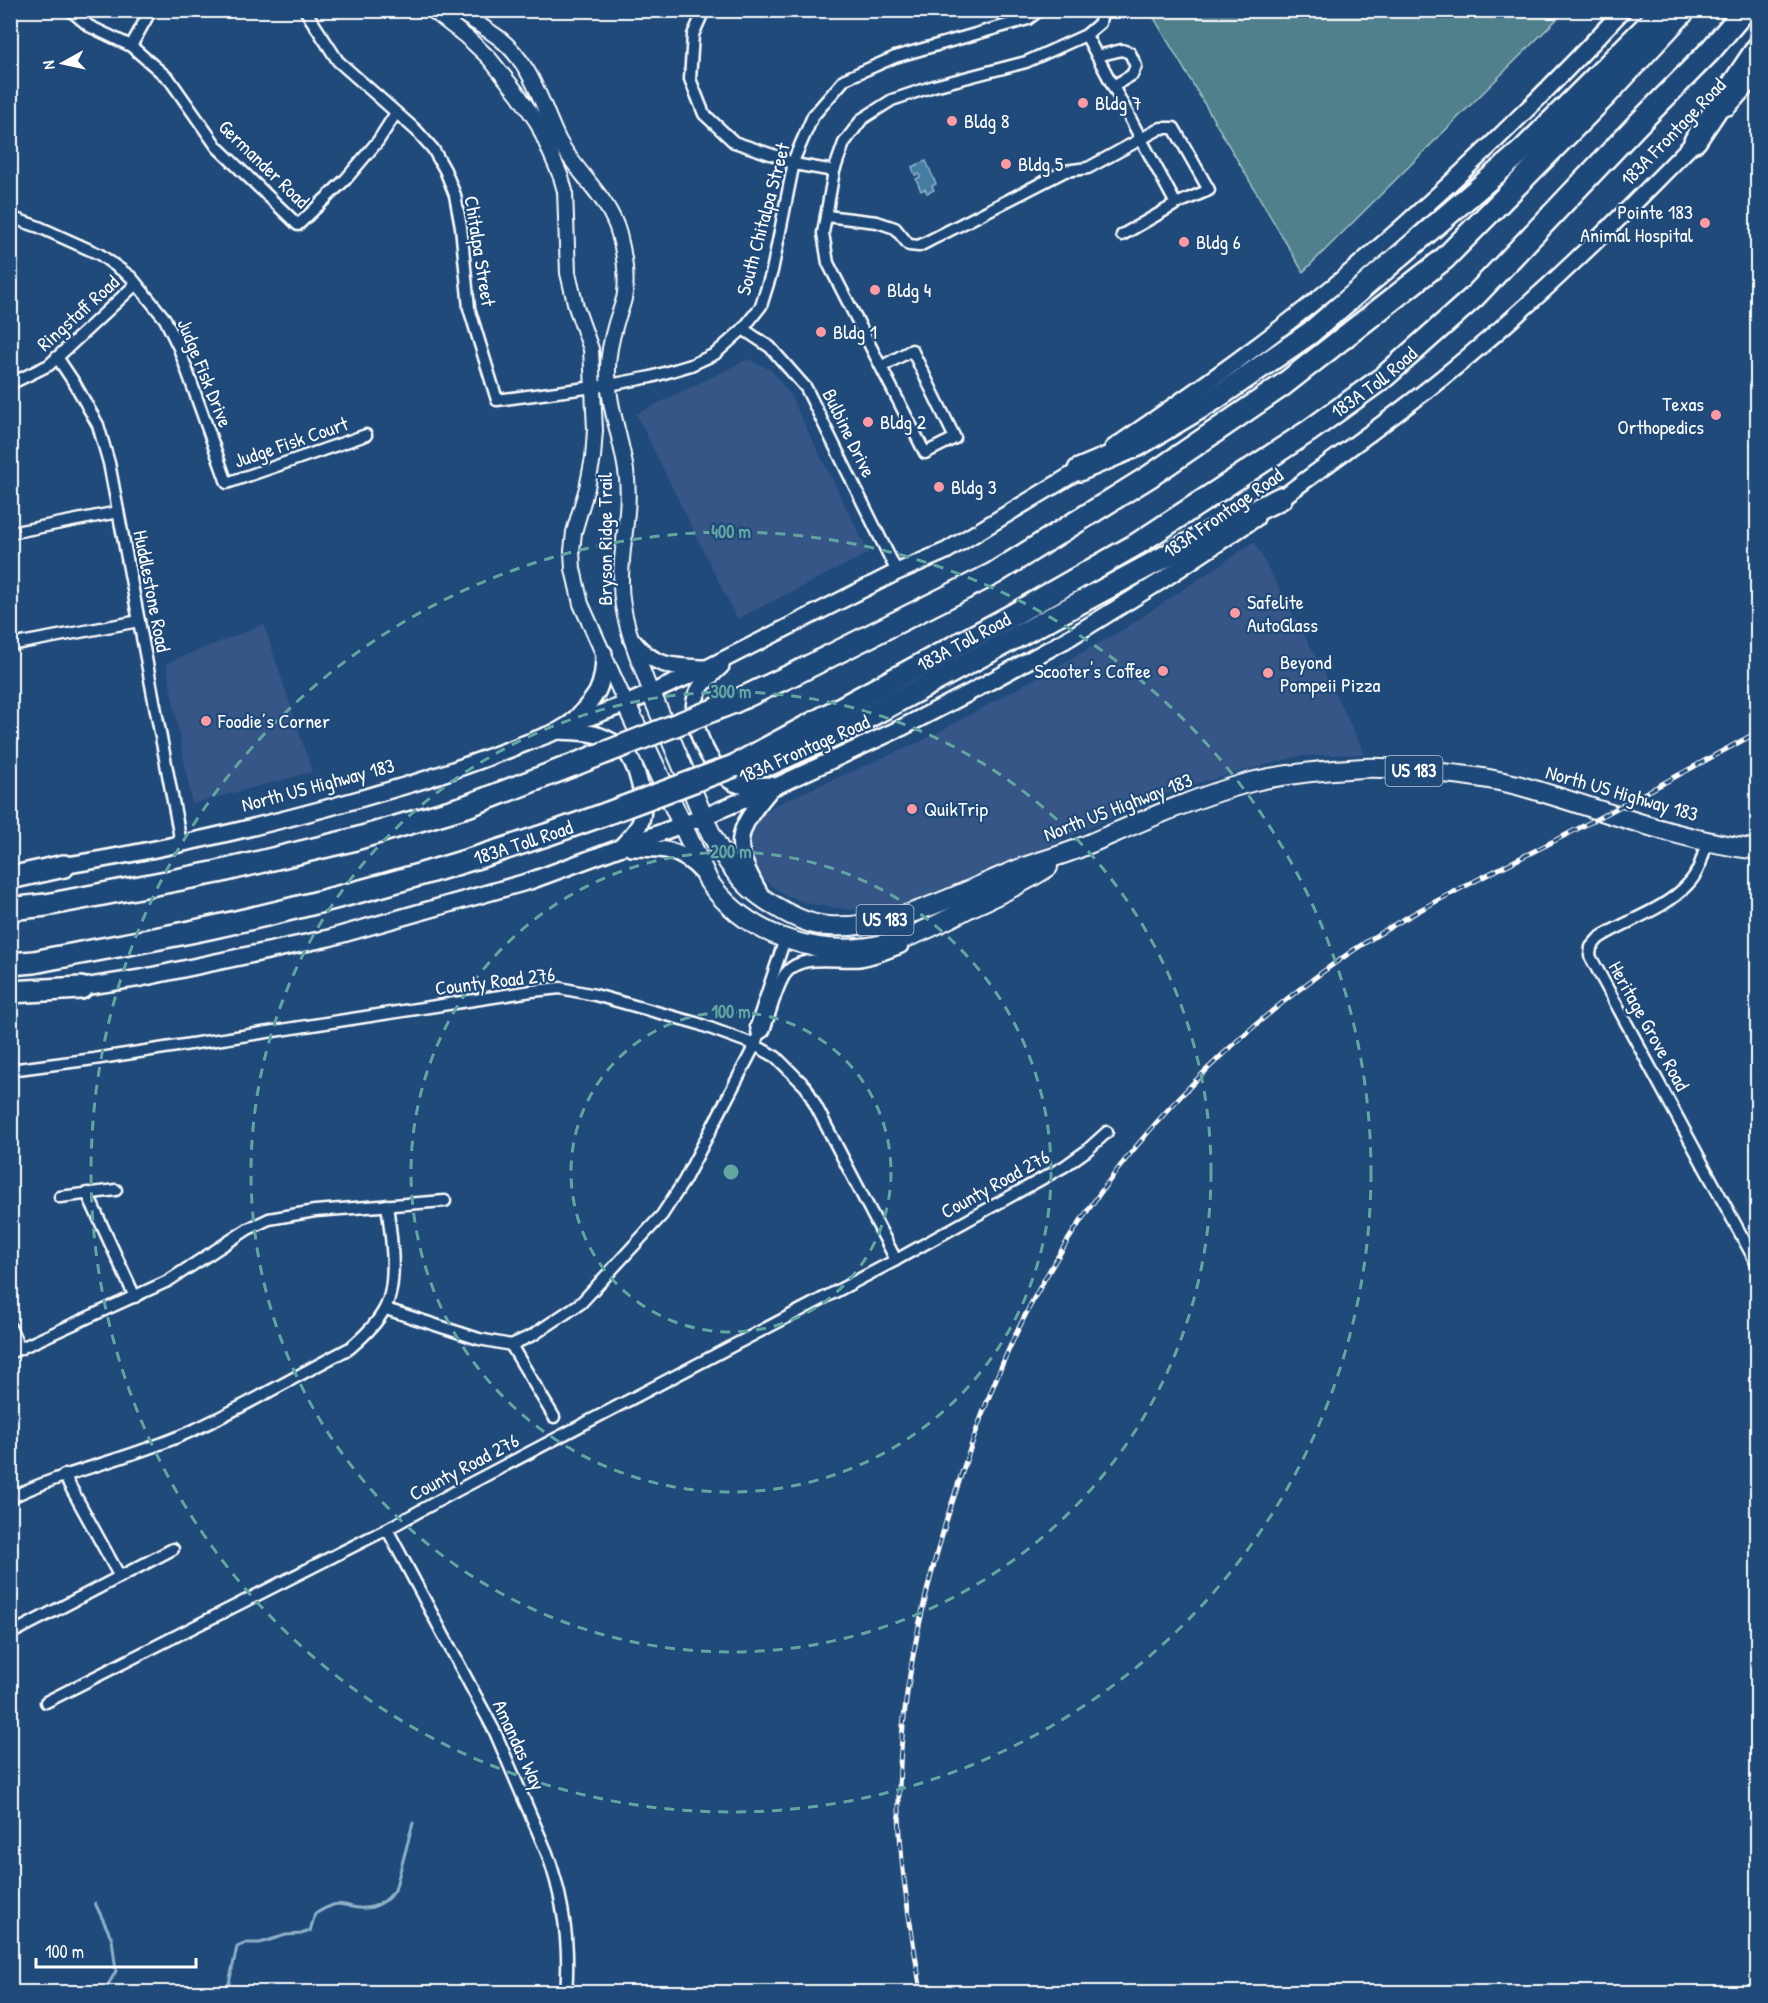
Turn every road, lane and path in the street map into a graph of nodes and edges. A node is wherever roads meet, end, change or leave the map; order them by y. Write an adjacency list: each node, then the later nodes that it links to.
1 (70, 10): 14 (street, Germander Road)
2 (151, 10): 14 (street)
3 (305, 10): 19 (street, Chitalpa Street)
4 (432, 10): 34 (street, Bryson Ridge Trail)
5 (457, 10): 33 (street, Bryson Ridge Trail)
6 (704, 10): 22 (street)
7 (1040, 10): 22 (street, South Chitalpa Street)
8 (1101, 10): 13 (street)
9 (1623, 10): 36 (main road)
10 (1663, 10): 36 (highway)
11 (1685, 10): 64 (highway, bridge)
12 (1745, 10): 51 (highway, 183A Toll Road)
13 (1086, 34): 16 (street); 23 (street)
14 (131, 46): 19 (street, Germander Road)
15 (1758, 47): 21 (highway)
16 (1097, 56): 18 (street); 18 (street)
17 (1758, 73): 21 (main road, 183A Frontage Road)
18 (1113, 86): 20 (street)
19 (396, 113): 34 (street, Chitalpa Street)
20 (1141, 139): 24 (street); 24 (street); 25 (street)
21 (1695, 141): 38 (main road, 183A Frontage Road)
22 (794, 164): 23 (street); 29 (street, South Chitalpa Street)
23 (834, 171): 25 (street)
24 (1176, 204): 27 (street)
25 (826, 216): 31 (street)
26 (10, 217): 28 (street, Judge Fisk Drive)
27 (1122, 235)
28 (136, 284): 30 (street, Ringstaff Road); 37 (street, Judge Fisk Drive)
29 (742, 329): 33 (street, South Chitalpa Street); 41 (street, Bulbine Drive)
30 (57, 357): 32 (street, Ringstaff Road); 39 (street, Huddlestone Road)
31 (881, 367): 31 (street)
32 (10, 384)
33 (609, 385): 34 (street, Chitalpa Street); 43 (street, Bryson Ridge Trail)
34 (594, 386): 45 (street, Bryson Ridge Trail)
35 (366, 435): 37 (street, Judge Fisk Court)
36 (1079, 470): 41 (main road)
37 (227, 483)
38 (1281, 498): 51 (highway); 52 (main road, 183A Frontage Road)
39 (118, 512): 40 (street); 42 (street, Huddlestone Road)
40 (10, 533)
41 (897, 572): 46 (main road)
42 (139, 621): 44 (street); 56 (street, Huddlestone Road)
43 (632, 640): 47 (main road); 48 (street, Bryson Ridge Trail)
44 (10, 645)
45 (604, 653): 49 (street, Bryson Ridge Trail); 50 (main road)
46 (730, 658): 47 (main road); 52 (main road)
47 (707, 668): 48 (main road)
48 (651, 693): 49 (main road, North US Highway 183); 53 (main road, North US Highway 183 / US 183)
49 (626, 704): 50 (main road, North US Highway 183); 54 (main road, US 183)
50 (563, 728): 56 (main road, North US Highway 183); 57 (main road)
51 (734, 766): 68 (highway, 183A Toll Road, bridge)
52 (776, 786): 53 (main road, 183A Frontage Road); 63 (main road)
53 (703, 817): 54 (main road, 183A Frontage Road); 63 (main road, North US Highway 183 / US 183)
54 (682, 825): 57 (main road, 183A Frontage Road); 61 (main road, US 183)
55 (1707, 841): 58 (main road, North US Highway 183 / US 183); 59 (main road, North US Highway 183 / US 183); 81 (street, Heritage Grove Road)
56 (182, 843): 60 (main road, North US Highway 183)
57 (619, 849): 61 (main road, US 183); 69 (main road, US 183)
58 (1075, 850): 65 (main road, North US Highway 183 / US 183); 66 (main road, US 183)
59 (1758, 850)
60 (64, 866): 62 (highway)
61 (705, 875): 67 (main road, US 183)
62 (10, 876)
63 (762, 897): 65 (main road, North US Highway 183 / US 183)
64 (10, 909)
65 (825, 926): 67 (main road)
66 (921, 932): 67 (main road, US 183); 72 (street)
67 (785, 939): 72 (street)
68 (10, 964)
69 (81, 988): 70 (highway); 71 (main road, US 183)
70 (10, 992)
71 (10, 997)
72 (757, 1040): 73 (street, County Road 276); 80 (street, County Road 276); 85 (street)
73 (10, 1070)
74 (1107, 1132): 80 (street, County Road 276)
75 (116, 1190): 76 (street)
76 (87, 1194): 77 (street); 82 (street)
77 (60, 1197)
78 (445, 1201): 79 (street)
79 (387, 1205): 82 (street); 83 (street)
80 (896, 1260): 90 (street, County Road 276)
81 (1758, 1266)
82 (135, 1297): 86 (street)
83 (386, 1309): 85 (street); 88 (street)
84 (10, 1327): 86 (street)
85 (511, 1345): 87 (street)
86 (15, 1351)
87 (554, 1417)
88 (64, 1475): 89 (street); 92 (street)
89 (10, 1498)
90 (387, 1529): 94 (street, County Road 276); 95 (street, Amandas Way)
91 (173, 1549): 92 (street)
92 (120, 1577): 93 (street)
93 (11, 1634)
94 (46, 1702)
95 (566, 1992)

